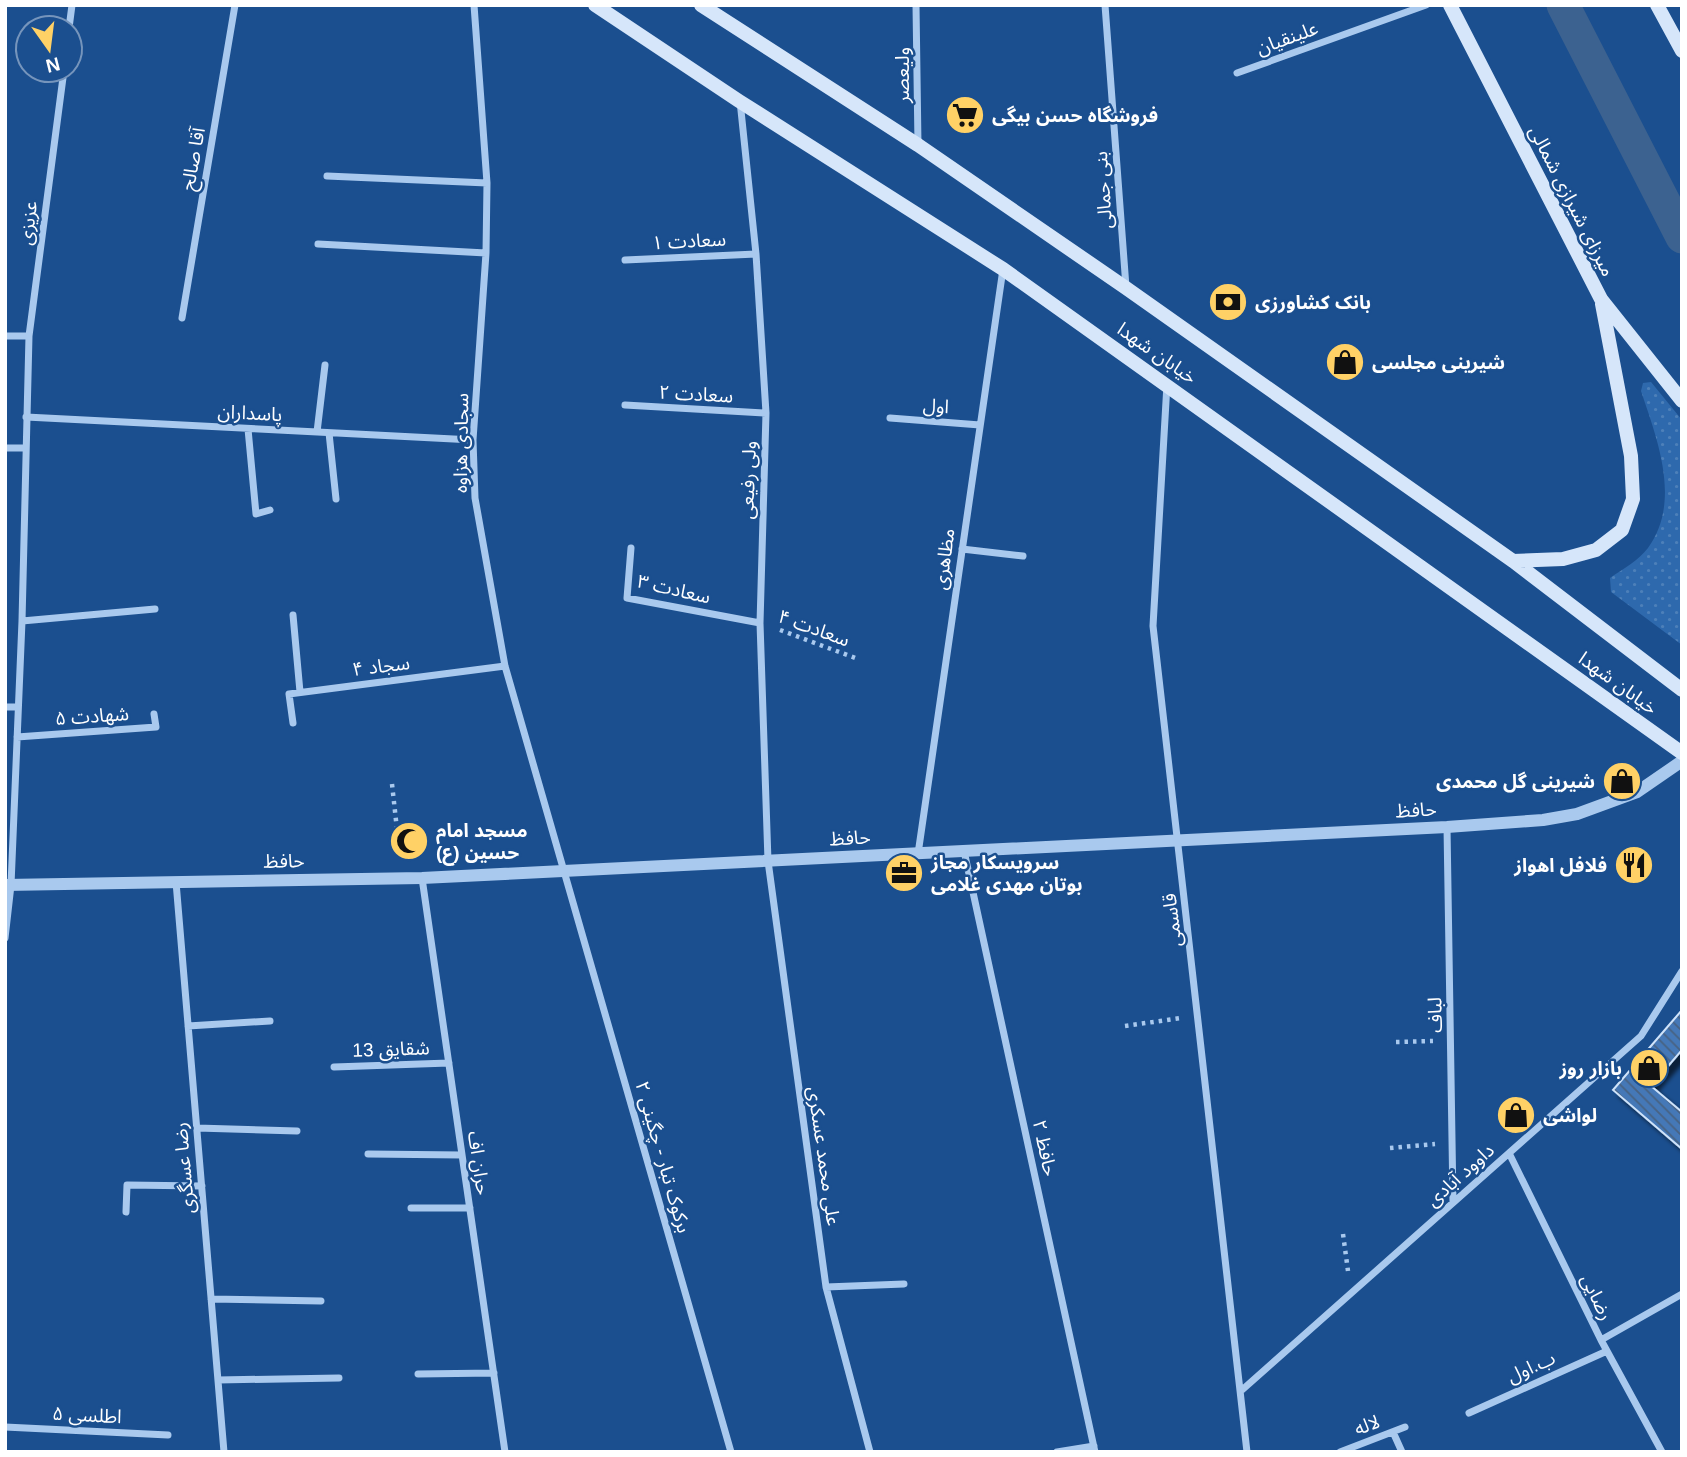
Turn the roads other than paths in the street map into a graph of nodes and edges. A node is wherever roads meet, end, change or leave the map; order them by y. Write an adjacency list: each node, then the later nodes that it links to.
1 (235, 5): 25 (street, آقا صالح)
2 (474, 5): 17 (street, سجادی هزاوه)
3 (595, 5): 14 (main road, خیابان شهدا)
4 (701, 5): 10 (main road, خیابان شهدا)
5 (916, 5): 15 (street, ولیعصر)
6 (1105, 5): 23 (street, بنی جمالی)
7 (1426, 5): 12 (street, علینقیان)
8 (1450, 5): 24 (main road, میرزای شیرازی شمالی)
9 (1657, 5): 11 (main road)
10 (723, 12): 15 (main road, خیابان شهدا)
11 (1680, 44)
12 (1237, 73)
13 (62, 84): 26 (street, عزیزی)
14 (740, 101): 20 (street, ولی رفیعی); 22 (main road, خیابان شهدا)
15 (918, 145): 23 (main road, خیابان شهدا)
16 (327, 176): 17 (street)
17 (487, 183): 19 (street, سجادی هزاوه)
18 (318, 244): 19 (street)
19 (486, 253): 39 (street, سجادی هزاوه)
20 (756, 254): 21 (street, سعادت ۱); 32 (street, ولی رفیعی)
21 (625, 260)
22 (1003, 269): 29 (main road, خیابان شهدا); 35 (street, مظاهری)
23 (1126, 288): 47 (main road, خیابان شهدا)
24 (1601, 299): 30 (main road, میرزای شیرازی شمالی); 47 (main road)
25 (183, 317)
26 (29, 335): 27 (street); 33 (street, عزیزی)
27 (5, 336)
28 (324, 365): 37 (street)
29 (1167, 384): 60 (main road, خیابان شهدا); 63 (street, قاسمی)
30 (1682, 401)
31 (625, 405): 32 (street, سعادت ۲)
32 (766, 413): 51 (street, ولی رفیعی)
33 (26, 417): 36 (street, پاسداران); 41 (street, عزیزی)
34 (890, 418): 35 (street, اول)
35 (980, 425): 45 (street, مظاهری)
36 (248, 429): 37 (street, پاسداران); 43 (street)
37 (317, 432): 38 (street, پاسداران)
38 (329, 433): 39 (street, پاسداران); 42 (street)
39 (473, 440): 52 (street, سجادی هزاوه)
40 (5, 448): 41 (street)
41 (25, 448): 50 (street, عزیزی)
42 (336, 499)
43 (271, 510)
44 (631, 548): 51 (street, سعادت ۳)
45 (962, 549): 46 (street); 65 (street, مظاهری)
46 (1023, 556)
47 (1513, 561): 53 (main road, خیابان شهدا)
48 (155, 609): 50 (street)
49 (293, 615): 54 (street)
50 (22, 621): 56 (street, عزیزی)
51 (760, 623): 66 (street, ولی رفیعی)
52 (505, 666): 54 (street, سجاد ۴); 67 (street, سجادی هزاوه)
53 (1682, 690)
54 (300, 692): 58 (street)
55 (5, 707): 56 (street)
56 (18, 707): 59 (street, عزیزی)
57 (154, 714): 59 (street, شهادت ۵)
58 (293, 723)
59 (17, 737): 70 (street, عزیزی)
60 (1682, 753)
61 (1682, 761): 62 (street, حافظ)
62 (1447, 827): 63 (street, حافظ); 83 (street, لباف)
63 (1179, 841): 64 (street, حافظ); 98 (street, قاسمی)
64 (964, 851): 65 (street, حافظ); 104 (street, حافظ ۲)
65 (918, 854): 66 (street, حافظ)
66 (768, 861): 67 (street, حافظ); 88 (street, علی محمد عسکری)
67 (564, 871): 68 (street, حافظ); 107 (street, برکوک تبار - چگینی ۲)
68 (422, 878): 69 (street, حافظ); 75 (street, حران اف)
69 (176, 882): 70 (street, حافظ); 74 (street, رضا عسگری)
70 (8, 885): 71 (street, عزیزی)
71 (5, 937)
72 (1682, 971): 79 (street, داوود آبادی)
73 (270, 1021): 74 (street)
74 (188, 1026): 77 (street, رضا عسگری)
75 (449, 1063): 76 (street, شقایق 13); 81 (street, حران اف)
76 (334, 1067)
77 (197, 1128): 78 (street); 82 (street, رضا عسگری)
78 (298, 1131)
79 (1509, 1153): 83 (street, داوود آبادی); 92 (street, رضایی)
80 (368, 1154): 81 (street)
81 (462, 1155): 85 (street, حران اف)
82 (202, 1186): 86 (street); 90 (street, رضا عسگری)
83 (1453, 1202): 98 (street, داوود آبادی)
84 (411, 1208): 85 (street)
85 (470, 1208): 94 (street, حران اف)
86 (126, 1212)
87 (904, 1284): 88 (street)
88 (827, 1287): 108 (street, علی محمد عسکری)
89 (1682, 1294): 92 (street)
90 (211, 1299): 91 (street); 97 (street, رضا عسگری)
91 (321, 1301)
92 (1601, 1340): 93 (street, رضایی)
93 (1607, 1351): 99 (street, ب.اول); 113 (street, رضایی)
94 (494, 1373): 95 (street); 106 (street, حران اف)
95 (418, 1374)
96 (339, 1378): 97 (street)
97 (218, 1380): 105 (street, رضا عسگری)
98 (1242, 1390): 110 (street, قاسمی)
99 (1468, 1413)
100 (5, 1427): 103 (street, اطلسی ۵)
101 (1405, 1427): 102 (street, لاله)
102 (1393, 1432): 111 (street, لاله); 112 (street)
103 (168, 1435)
104 (1095, 1449): 109 (street)
105 (224, 1452)
106 (505, 1452)
107 (731, 1452)
108 (870, 1452)
109 (1057, 1452)
110 (1247, 1452)
111 (1340, 1452)
112 (1402, 1452)
113 (1662, 1452)

